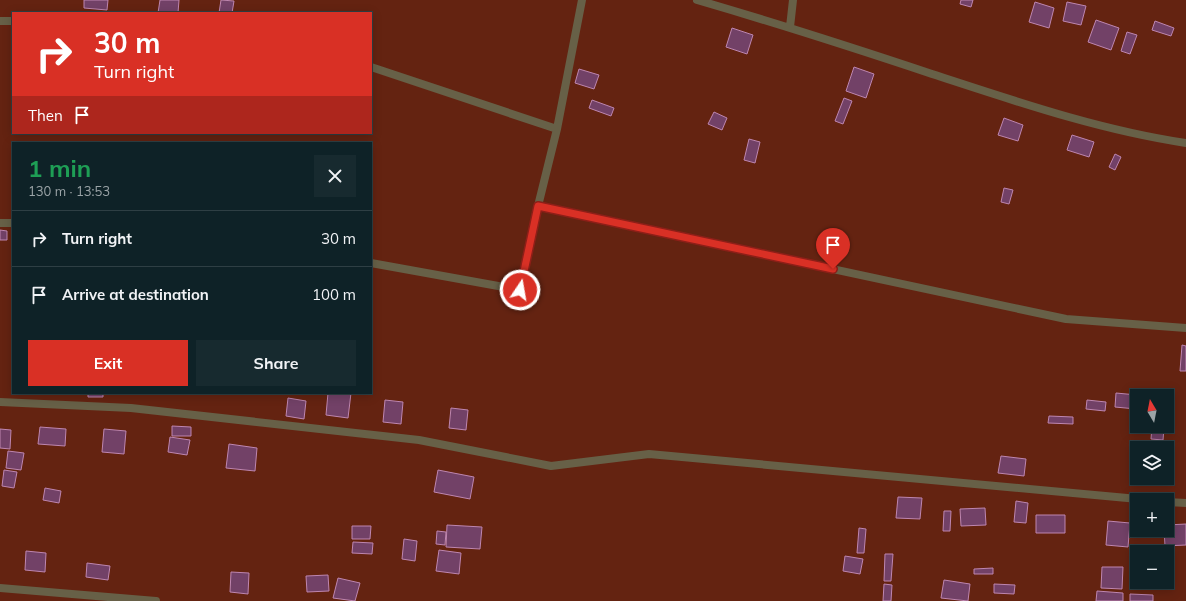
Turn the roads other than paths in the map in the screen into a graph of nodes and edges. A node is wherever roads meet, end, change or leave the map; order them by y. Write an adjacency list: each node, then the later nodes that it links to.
1 (582, 0): 8 (lane)
2 (697, 0): 6 (lane)
3 (793, 0): 6 (lane)
4 (0, 21): 5 (lane)
5 (12, 21)
6 (790, 27): 9 (lane)
7 (372, 67): 8 (lane)
8 (557, 130): 10 (lane)
9 (1186, 143)
10 (538, 206): 13 (lane); 14 (lane)
11 (0, 223): 12 (lane)
12 (12, 223)
13 (372, 263)
14 (1186, 328)
15 (0, 402): 16 (lane)
16 (1130, 498)
17 (1174, 502): 18 (lane)
18 (1186, 503)
19 (0, 588): 20 (lane)
20 (156, 601)

